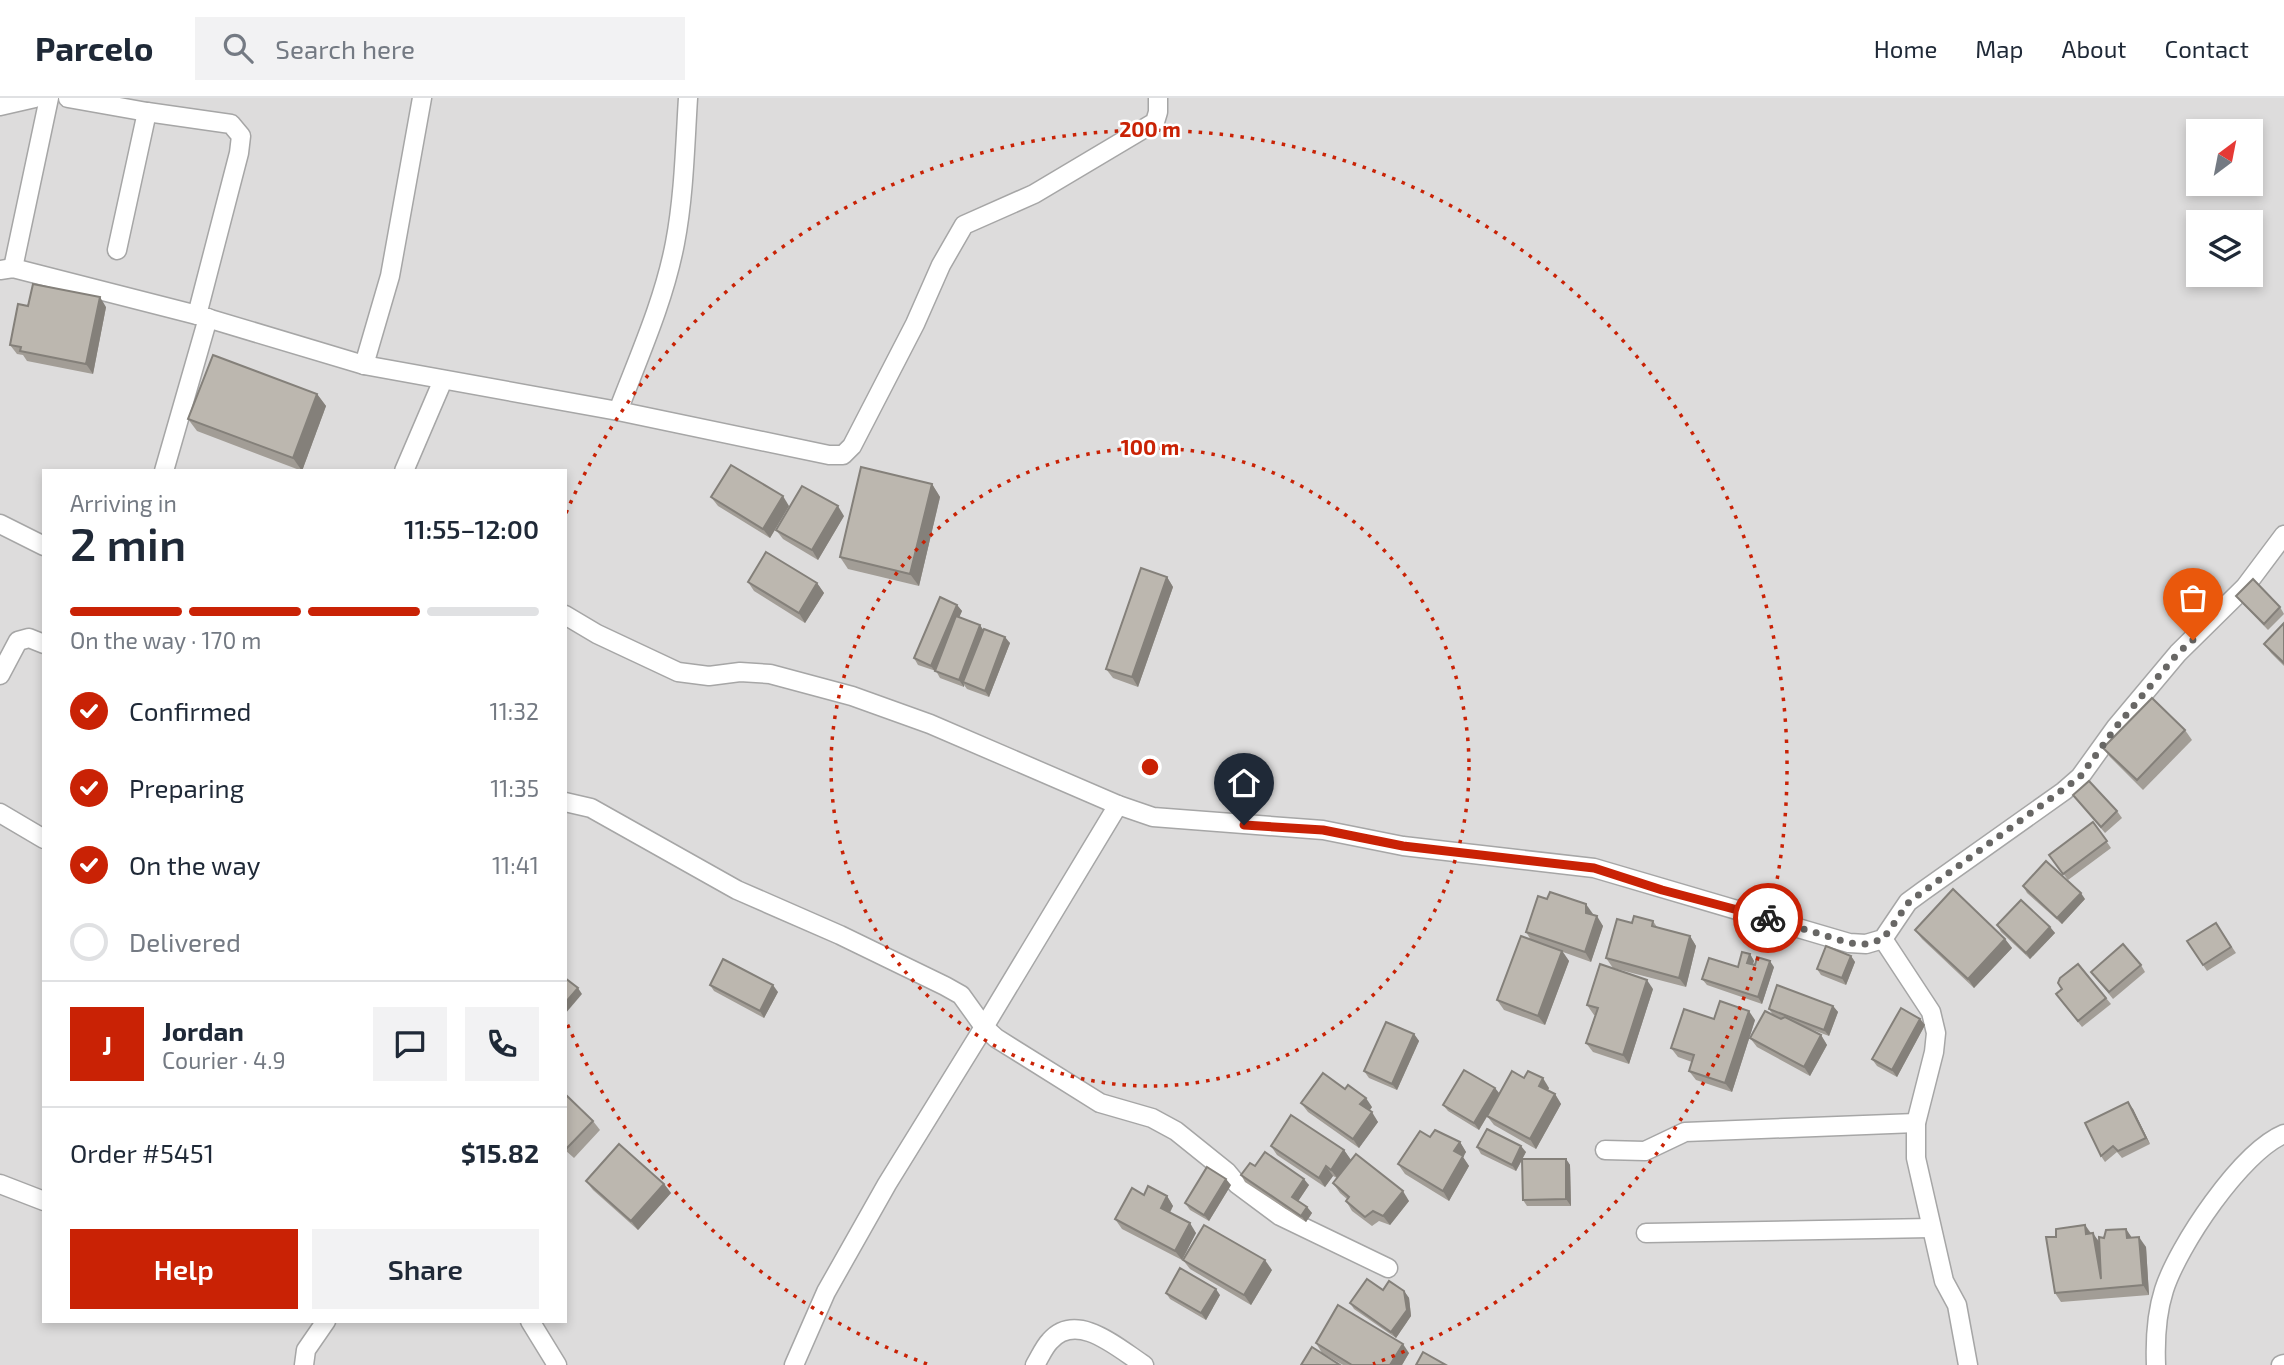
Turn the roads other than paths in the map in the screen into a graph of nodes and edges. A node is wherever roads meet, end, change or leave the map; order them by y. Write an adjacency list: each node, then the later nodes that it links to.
1 (35, 98): 7 (street)
2 (49, 98): 10 (street)
3 (68, 98): 8 (street)
4 (422, 98): 12 (street)
5 (688, 98): 14 (street)
6 (1158, 98): 14 (street)
7 (0, 106)
8 (147, 113): 9 (street); 11 (street)
9 (117, 250)
10 (7, 269): 11 (street)
11 (203, 316): 12 (street); 15 (street)
12 (364, 365): 13 (street)
13 (443, 380): 14 (street); 16 (street)
14 (618, 411)
15 (165, 469)
16 (405, 469)
17 (0, 524): 19 (street)
18 (2284, 535): 27 (street)
19 (42, 545)
20 (567, 616): 24 (street)
21 (42, 643): 22 (street)
22 (0, 675)
23 (567, 802): 28 (street)
24 (1118, 805): 27 (street); 28 (street)
25 (0, 813): 26 (street)
26 (42, 838)
27 (1883, 939): 29 (street)
28 (984, 1027): 36 (street); 41 (street)
29 (1916, 1123): 31 (street); 34 (street)
30 (2284, 1134): 45 (street)
31 (1605, 1150)
32 (0, 1184): 33 (street)
33 (42, 1200)
34 (1931, 1228): 35 (street); 44 (street)
35 (1646, 1233)
36 (1388, 1268)
37 (325, 1323): 39 (street)
38 (531, 1323): 40 (street)
39 (304, 1365)
40 (557, 1365)
41 (794, 1365)
42 (1035, 1365): 43 (street)
43 (1144, 1365)
44 (1968, 1365)
45 (2156, 1365)

